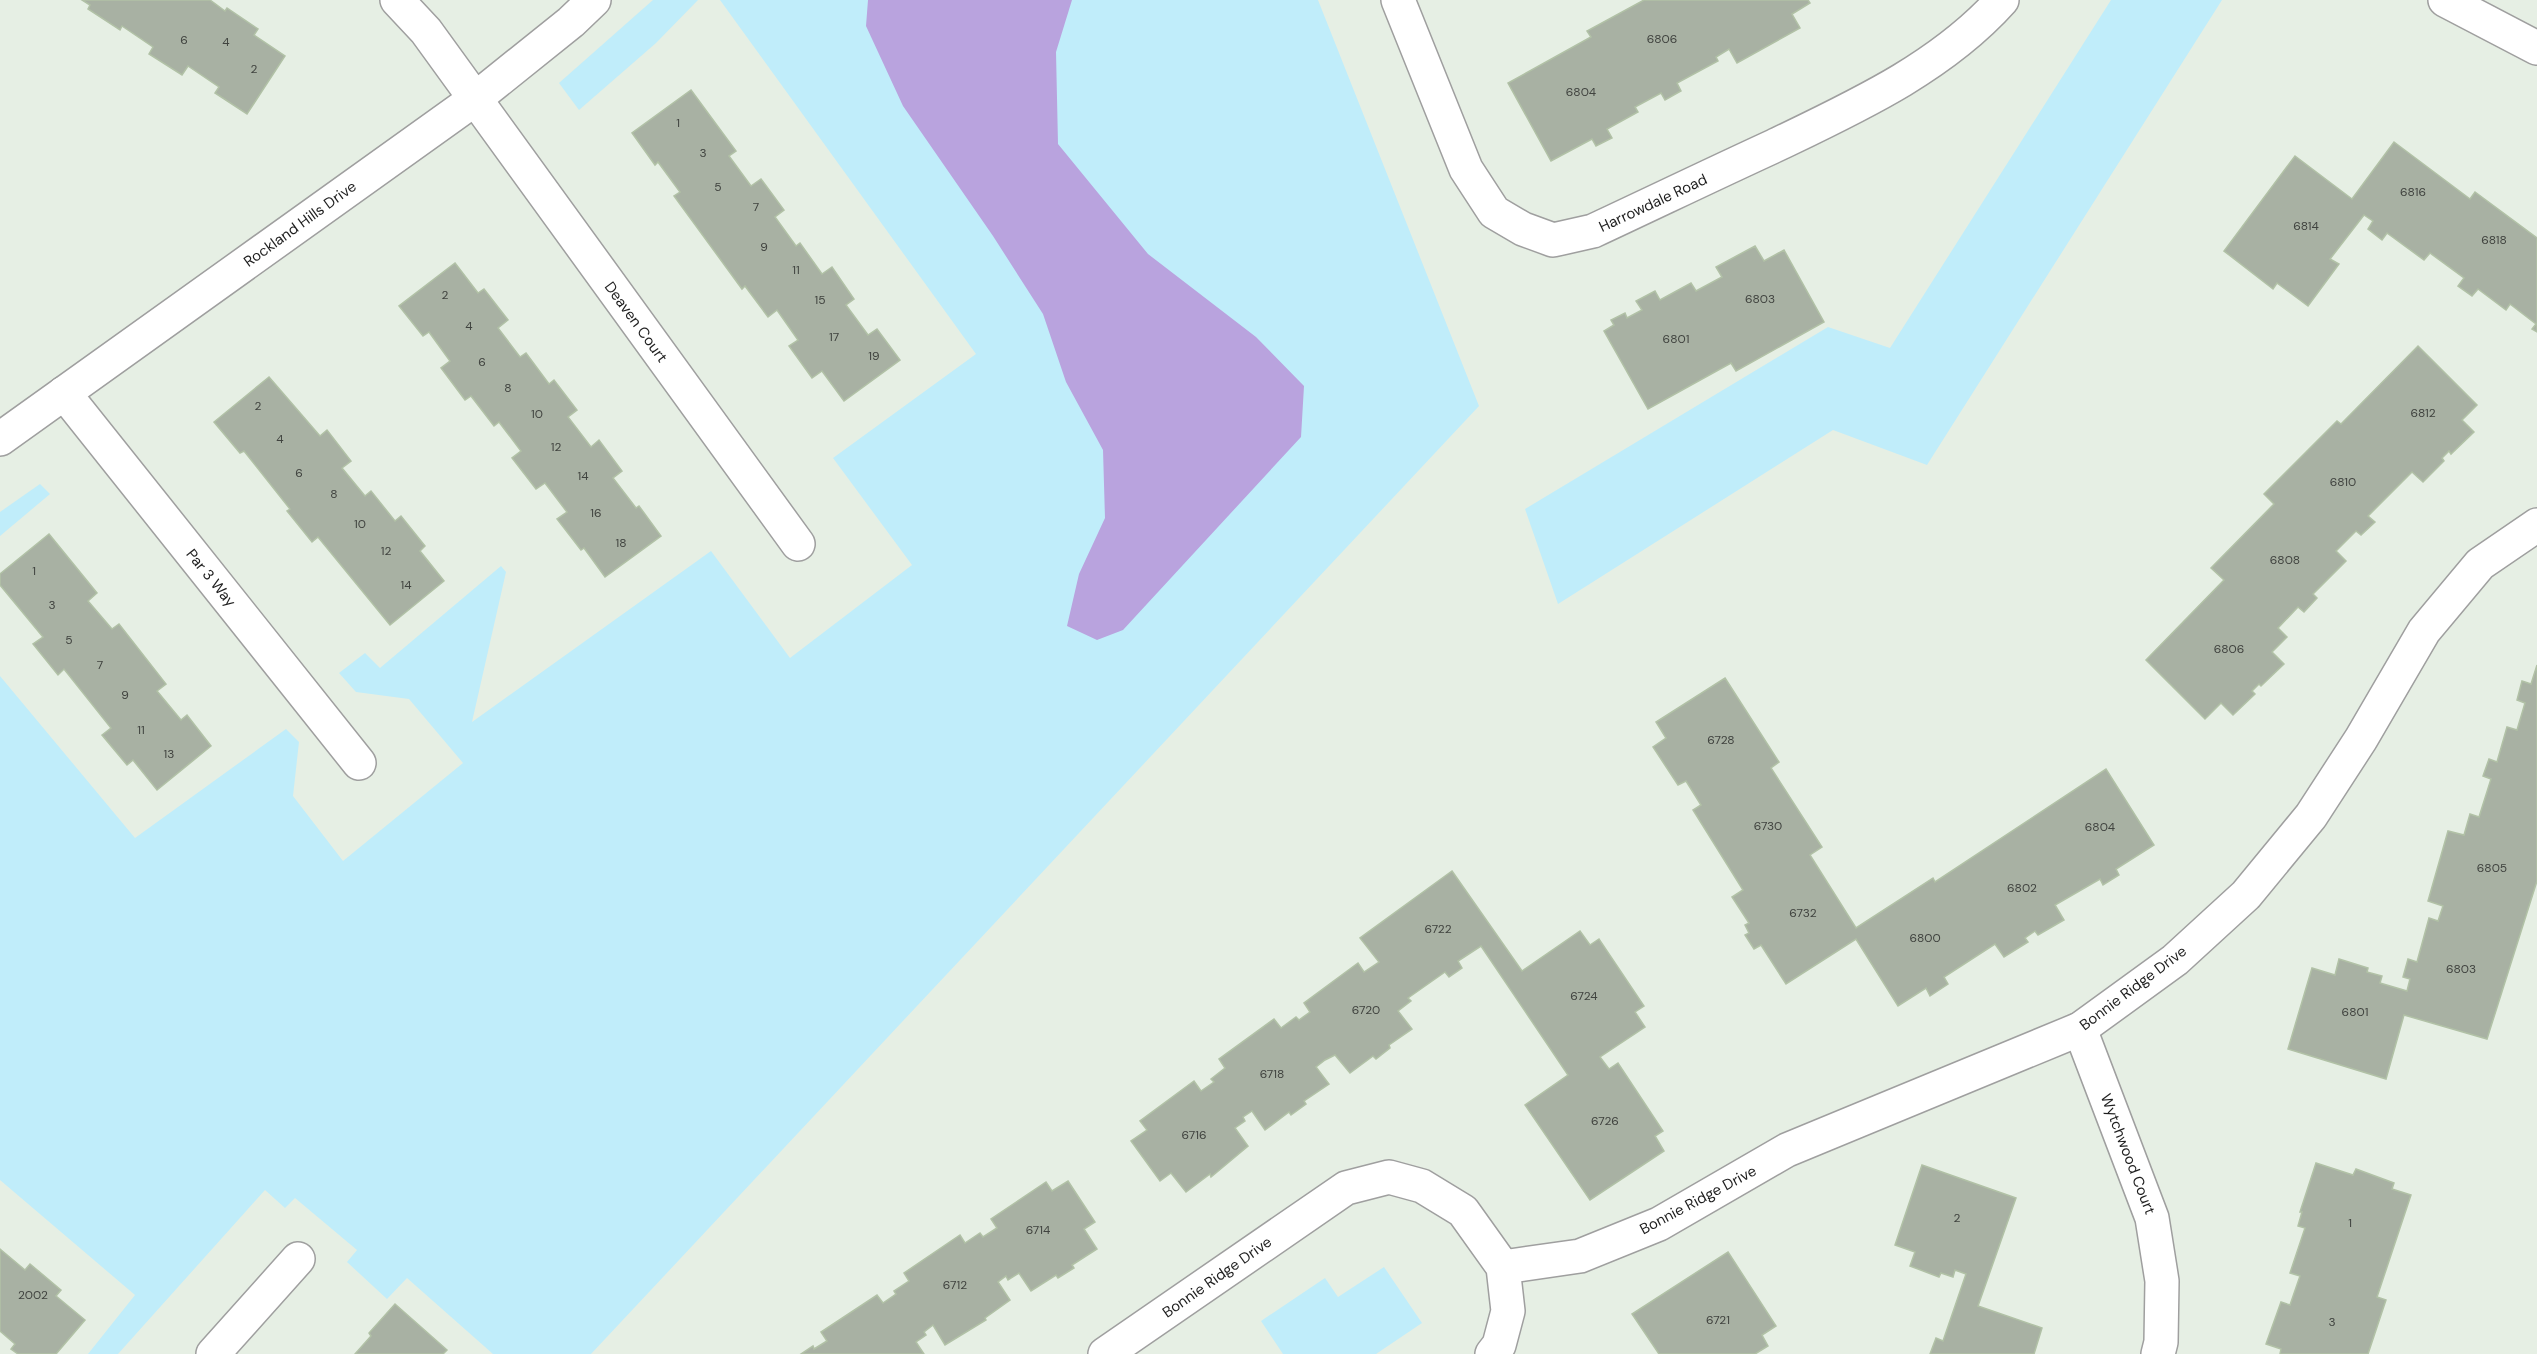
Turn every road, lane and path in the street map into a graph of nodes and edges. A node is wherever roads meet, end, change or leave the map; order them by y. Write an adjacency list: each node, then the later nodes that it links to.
1 (397, 0): 7 (street, Deaven Court)
2 (594, 0): 7 (street, Rockland Hills Drive)
3 (1398, 0): 4 (street, Harrowdale Road)
4 (2002, 0)
5 (2445, 0): 6 (street)
6 (2537, 48)
7 (475, 99): 8 (street, Rockland Hills Drive); 11 (street, Deaven Court)
8 (64, 393): 9 (street, Rockland Hills Drive); 12 (street, Par 3 Way)
9 (0, 439)
10 (2537, 525): 13 (street, Bonnie Ridge Drive)
11 (798, 544)
12 (358, 763)
13 (2080, 1029): 15 (street, Bonnie Ridge Drive); 19 (street, Wytchwood Court)
14 (298, 1259): 16 (street)
15 (1503, 1267): 17 (street, Bonnie Ridge Drive); 18 (street, Bonnie Ridge Drive)
16 (213, 1354)
17 (1105, 1354)
18 (1492, 1354)
19 (2158, 1354)

